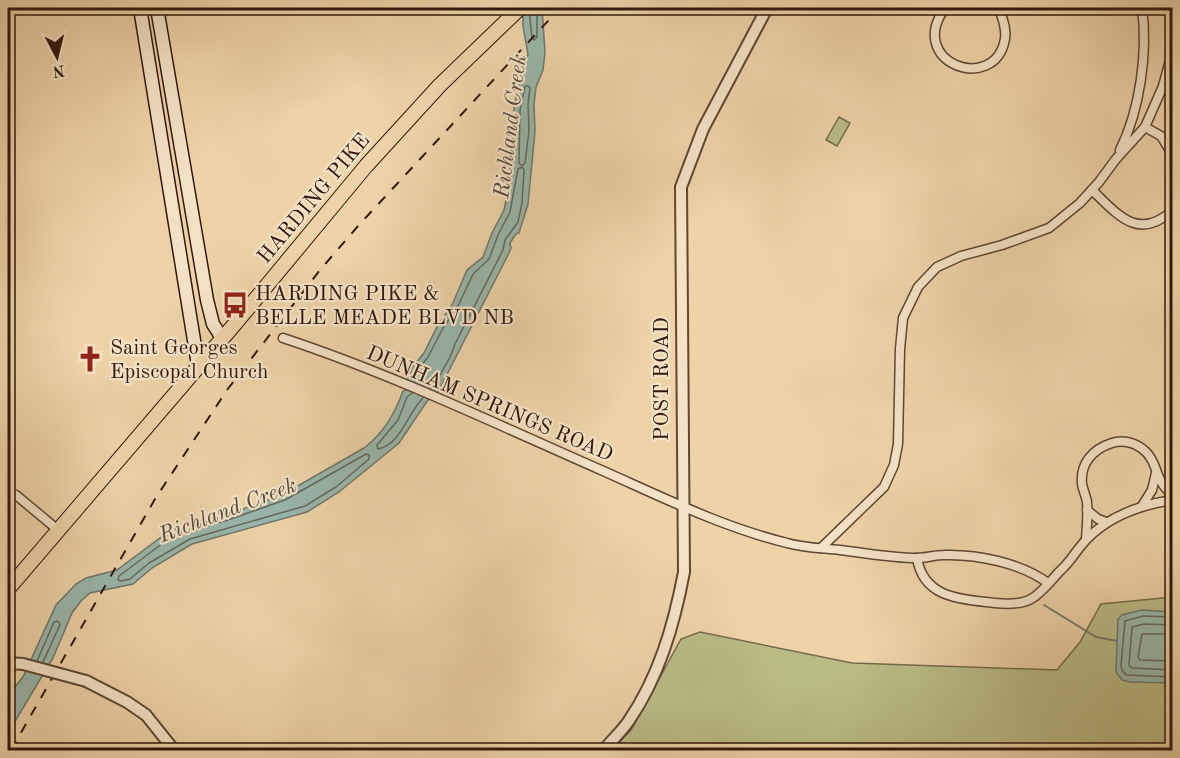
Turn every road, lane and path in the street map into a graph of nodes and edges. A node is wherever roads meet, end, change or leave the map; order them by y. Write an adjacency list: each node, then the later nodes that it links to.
1 (140, 8): 10 (main road)
2 (158, 8): 9 (main road)
3 (520, 8): 20 (main road, HARDING PIKE)
4 (767, 8): 27 (street, POST ROAD)
5 (945, 8): 6 (street)
6 (999, 8)
7 (1142, 8): 13 (street)
8 (1173, 53): 11 (street)
9 (172, 95): 10 (main road); 14 (main road)
10 (155, 98): 16 (main road)
11 (1144, 127): 12 (street); 13 (street)
12 (1173, 154)
13 (1116, 159): 15 (street)
14 (188, 190): 16 (main road); 18 (main road)
15 (1092, 190): 17 (street); 33 (street)
16 (171, 192): 19 (main road)
17 (1173, 211)
18 (199, 254): 19 (main road); 20 (main road)
19 (181, 257): 22 (main road)
20 (222, 338): 22 (main road, HARDING PIKE)
21 (283, 338): 27 (street, DUNHAM SPRINGS ROAD)
22 (198, 365): 31 (main road, HARDING PIKE)
23 (1156, 472): 24 (street); 28 (street); 29 (street)
24 (1173, 494)
25 (16, 495): 31 (street)
26 (1173, 501): 28 (street)
27 (682, 506): 33 (street, DUNHAM SPRINGS ROAD); 39 (street, POST ROAD)
28 (1142, 506): 30 (street)
29 (1087, 510): 30 (street); 32 (street)
30 (1106, 522): 32 (street)
31 (58, 530): 36 (main road, HARDING PIKE)
32 (1086, 539): 35 (street)
33 (821, 548): 34 (street, DUNHAM SPRINGS ROAD)
34 (916, 558): 35 (street, DUNHAM SPRINGS ROAD); 35 (street)
35 (1048, 583)
36 (8, 590)
37 (8, 663): 38 (street, bridge)
38 (174, 750)
39 (604, 750)

